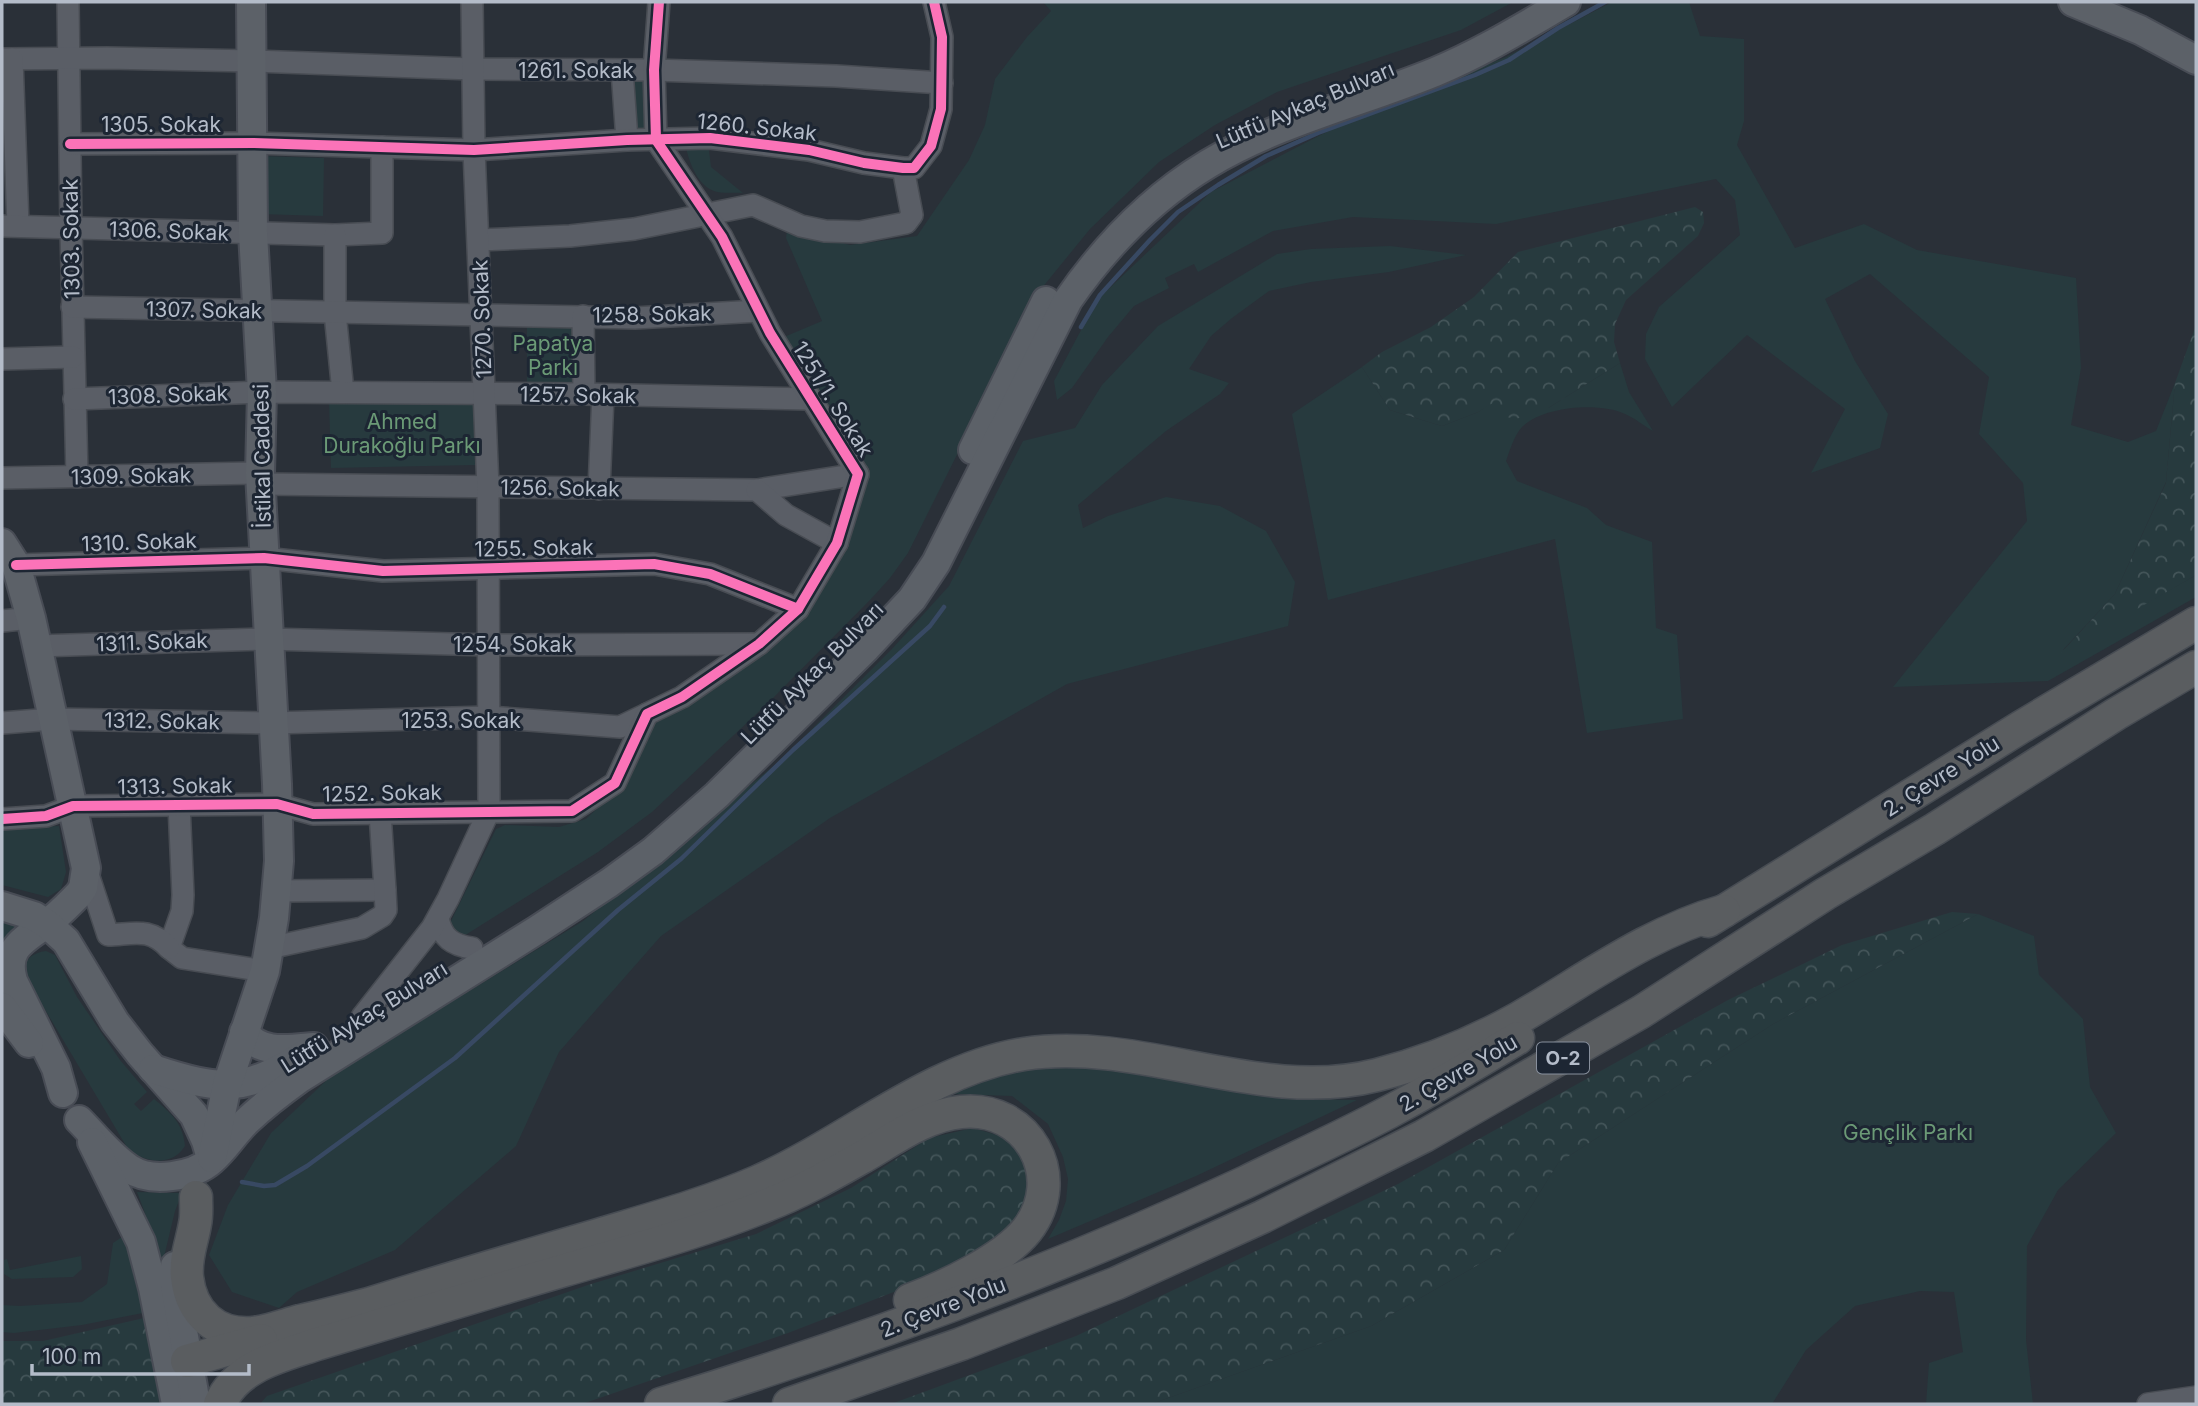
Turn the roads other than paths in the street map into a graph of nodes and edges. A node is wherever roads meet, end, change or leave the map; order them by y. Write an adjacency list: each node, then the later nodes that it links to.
1 (68, 2): 11 (street, 1303. Sokak)
2 (251, 2): 13 (main road, İstikal Caddesi)
3 (472, 2): 15 (street, 1270. Sokak)
4 (659, 2): 16 (street)
5 (934, 2): 18 (street)
6 (1533, 2): 46 (main road, Lütfü Aykaç Bulvarı)
7 (1566, 2): 46 (main road, Lütfü Aykaç Bulvarı)
8 (2073, 2): 14 (main road)
9 (2122, 2): 10 (main road)
10 (2196, 38)
11 (69, 58): 12 (street, 1261. Sokak); 13 (street, 1261. Sokak); 22 (street, 1303. Sokak)
12 (7, 59): 27 (street)
13 (252, 61): 15 (street, 1261. Sokak); 21 (main road, İstikal Caddesi)
14 (2196, 61)
15 (472, 69): 17 (street, 1261. Sokak); 24 (street, 1270. Sokak)
16 (654, 70): 17 (street, 1261. Sokak); 18 (street, 1261. Sokak); 20 (street)
17 (622, 71): 19 (street)
18 (942, 83): 25 (street)
19 (627, 140): 20 (street, 1260. Sokak); 24 (street, 1260. Sokak)
20 (656, 140): 25 (street, 1260. Sokak); 26 (street, 1251/1. Sokak)
21 (253, 143): 22 (street, 1305. Sokak); 23 (street, 1260. Sokak); 29 (main road, İstikal Caddesi)
22 (70, 145): 28 (street, 1303. Sokak)
23 (382, 147): 24 (street, 1260. Sokak); 30 (street, 1306. Sokak)
24 (474, 150): 31 (street, 1270. Sokak)
25 (903, 169): 26 (street)
26 (707, 214): 31 (street); 34 (street, 1251/1. Sokak)
27 (10, 226): 28 (street, 1306. Sokak)
28 (71, 228): 29 (street, 1306. Sokak); 32 (street, 1303. Sokak)
29 (253, 233): 30 (street, 1306. Sokak); 33 (main road, İstikal Caddesi)
30 (335, 235): 35 (street)
31 (479, 240): 37 (street, 1270. Sokak)
32 (72, 307): 33 (street, 1307. Sokak); 38 (street, 1303. Sokak)
33 (257, 311): 35 (street, 1307. Sokak); 40 (main road, İstikal Caddesi)
34 (758, 311): 36 (street, 1258. Sokak); 45 (street, 1251/1. Sokak)
35 (335, 313): 37 (street, 1258. Sokak); 41 (street)
36 (583, 316): 37 (street, 1258. Sokak); 43 (street)
37 (482, 317): 42 (street, 1270. Sokak)
38 (73, 357): 39 (street); 44 (street, 1303. Sokak)
39 (2, 359)
40 (262, 392): 41 (street, 1257. Sokak); 44 (street, 1308. Sokak); 50 (main road, İstikal Caddesi)
41 (343, 392): 42 (street, 1257. Sokak)
42 (485, 393): 43 (street, 1257. Sokak); 51 (street, 1270. Sokak)
43 (593, 395): 45 (street, 1257. Sokak); 52 (street)
44 (74, 399): 48 (street, 1303. Sokak)
45 (810, 399): 47 (street, 1251/1. Sokak)
46 (1005, 413): 86 (main road, Lütfü Aykaç Bulvarı); 96 (main road, Lütfü Aykaç Bulvarı)
47 (858, 474): 53 (street, 1256. Sokak); 54 (street, 1251/1. Sokak)
48 (77, 477): 49 (street, 1309. Sokak); 50 (street, 1309. Sokak)
49 (2, 478)
50 (260, 478): 51 (street, 1256. Sokak); 56 (main road, İstikal Caddesi)
51 (488, 488): 52 (street, 1256. Sokak); 57 (street, 1270. Sokak)
52 (599, 489): 53 (street, 1256. Sokak)
53 (757, 490): 54 (street)
54 (837, 543): 58 (street, 1251/1. Sokak)
55 (6, 549): 56 (street, 1310. Sokak); 59 (main road)
56 (264, 558): 57 (street, 1255. Sokak); 62 (main road, İstikal Caddesi)
57 (488, 568): 58 (street, 1255. Sokak); 64 (street, 1270. Sokak)
58 (798, 609): 63 (street, 1251/1. Sokak)
59 (31, 618): 60 (street); 65 (main road)
60 (2, 621)
61 (2196, 622): 82 (highway, 2. Çevre Yolu / O-2)
62 (268, 639): 64 (street, 1254. Sokak); 65 (street, 1311. Sokak); 71 (main road, İstikal Caddesi)
63 (759, 643): 64 (street, 1254. Sokak); 67 (street, 1251/1. Sokak)
64 (489, 645): 68 (street, 1270. Sokak)
65 (37, 646): 69 (main road)
66 (2196, 667): 100 (highway, 2. Çevre Yolu / O-2)
67 (647, 714): 68 (street, 1253. Sokak); 75 (street)
68 (489, 717): 71 (street, 1253. Sokak); 75 (street, 1270. Sokak)
69 (52, 719): 70 (street, 1312. Sokak); 71 (street, 1312. Sokak); 74 (main road)
70 (2, 723)
71 (273, 723): 72 (main road, İstikal Caddesi)
72 (277, 804): 73 (street, 1313. Sokak); 76 (street, 1252. Sokak); 80 (main road, İstikal Caddesi)
73 (180, 805): 74 (street, 1313. Sokak); 85 (street)
74 (74, 806): 77 (street, 1313. Sokak); 78 (main road)
75 (489, 811): 76 (street, 1252. Sokak); 83 (street, 1270. Sokak)
76 (380, 813): 79 (street)
77 (2, 819)
78 (86, 868): 84 (main road); 85 (street)
79 (385, 890): 80 (street); 87 (street)
80 (276, 891): 87 (main road, İstikal Caddesi)
81 (2, 906): 84 (main road)
82 (1724, 911): 98 (highway); 101 (highway, 2. Çevre Yolu / O-2)
83 (438, 918): 86 (street); 89 (street, 1270. Sokak)
84 (47, 924): 92 (main road); 94 (main road)
85 (169, 948): 87 (street)
86 (472, 948): 89 (main road, Lütfü Aykaç Bulvarı)
87 (267, 959): 90 (main road, İstikal Caddesi)
88 (2, 1007): 94 (main road)
89 (362, 1017): 91 (main road, Lütfü Aykaç Bulvarı)
90 (244, 1032): 91 (main road); 93 (main road, İstikal Caddesi)
91 (316, 1046): 93 (main road, Lütfü Aykaç Bulvarı)
92 (153, 1069): 93 (main road, Lütfü Aykaç Bulvarı); 96 (main road)
93 (228, 1084): 96 (main road, İstikal Caddesi)
94 (63, 1093): 95 (main road)
95 (79, 1119): 96 (main road); 99 (main road)
96 (211, 1161): 97 (main road)
97 (196, 1197): 98 (highway); 99 (main road)
98 (315, 1319): 99 (highway)
99 (179, 1368): 103 (main road); 104 (main road)
100 (889, 1369): 107 (highway, 2. Çevre Yolu / O-2); 108 (highway)
101 (767, 1371): 105 (highway); 106 (highway, 2. Çevre Yolu / O-2)
102 (2196, 1397): 109 (street)
103 (176, 1404)
104 (196, 1404)
105 (220, 1404)
106 (661, 1404)
107 (789, 1404)
108 (822, 1404)
109 (2148, 1404)

